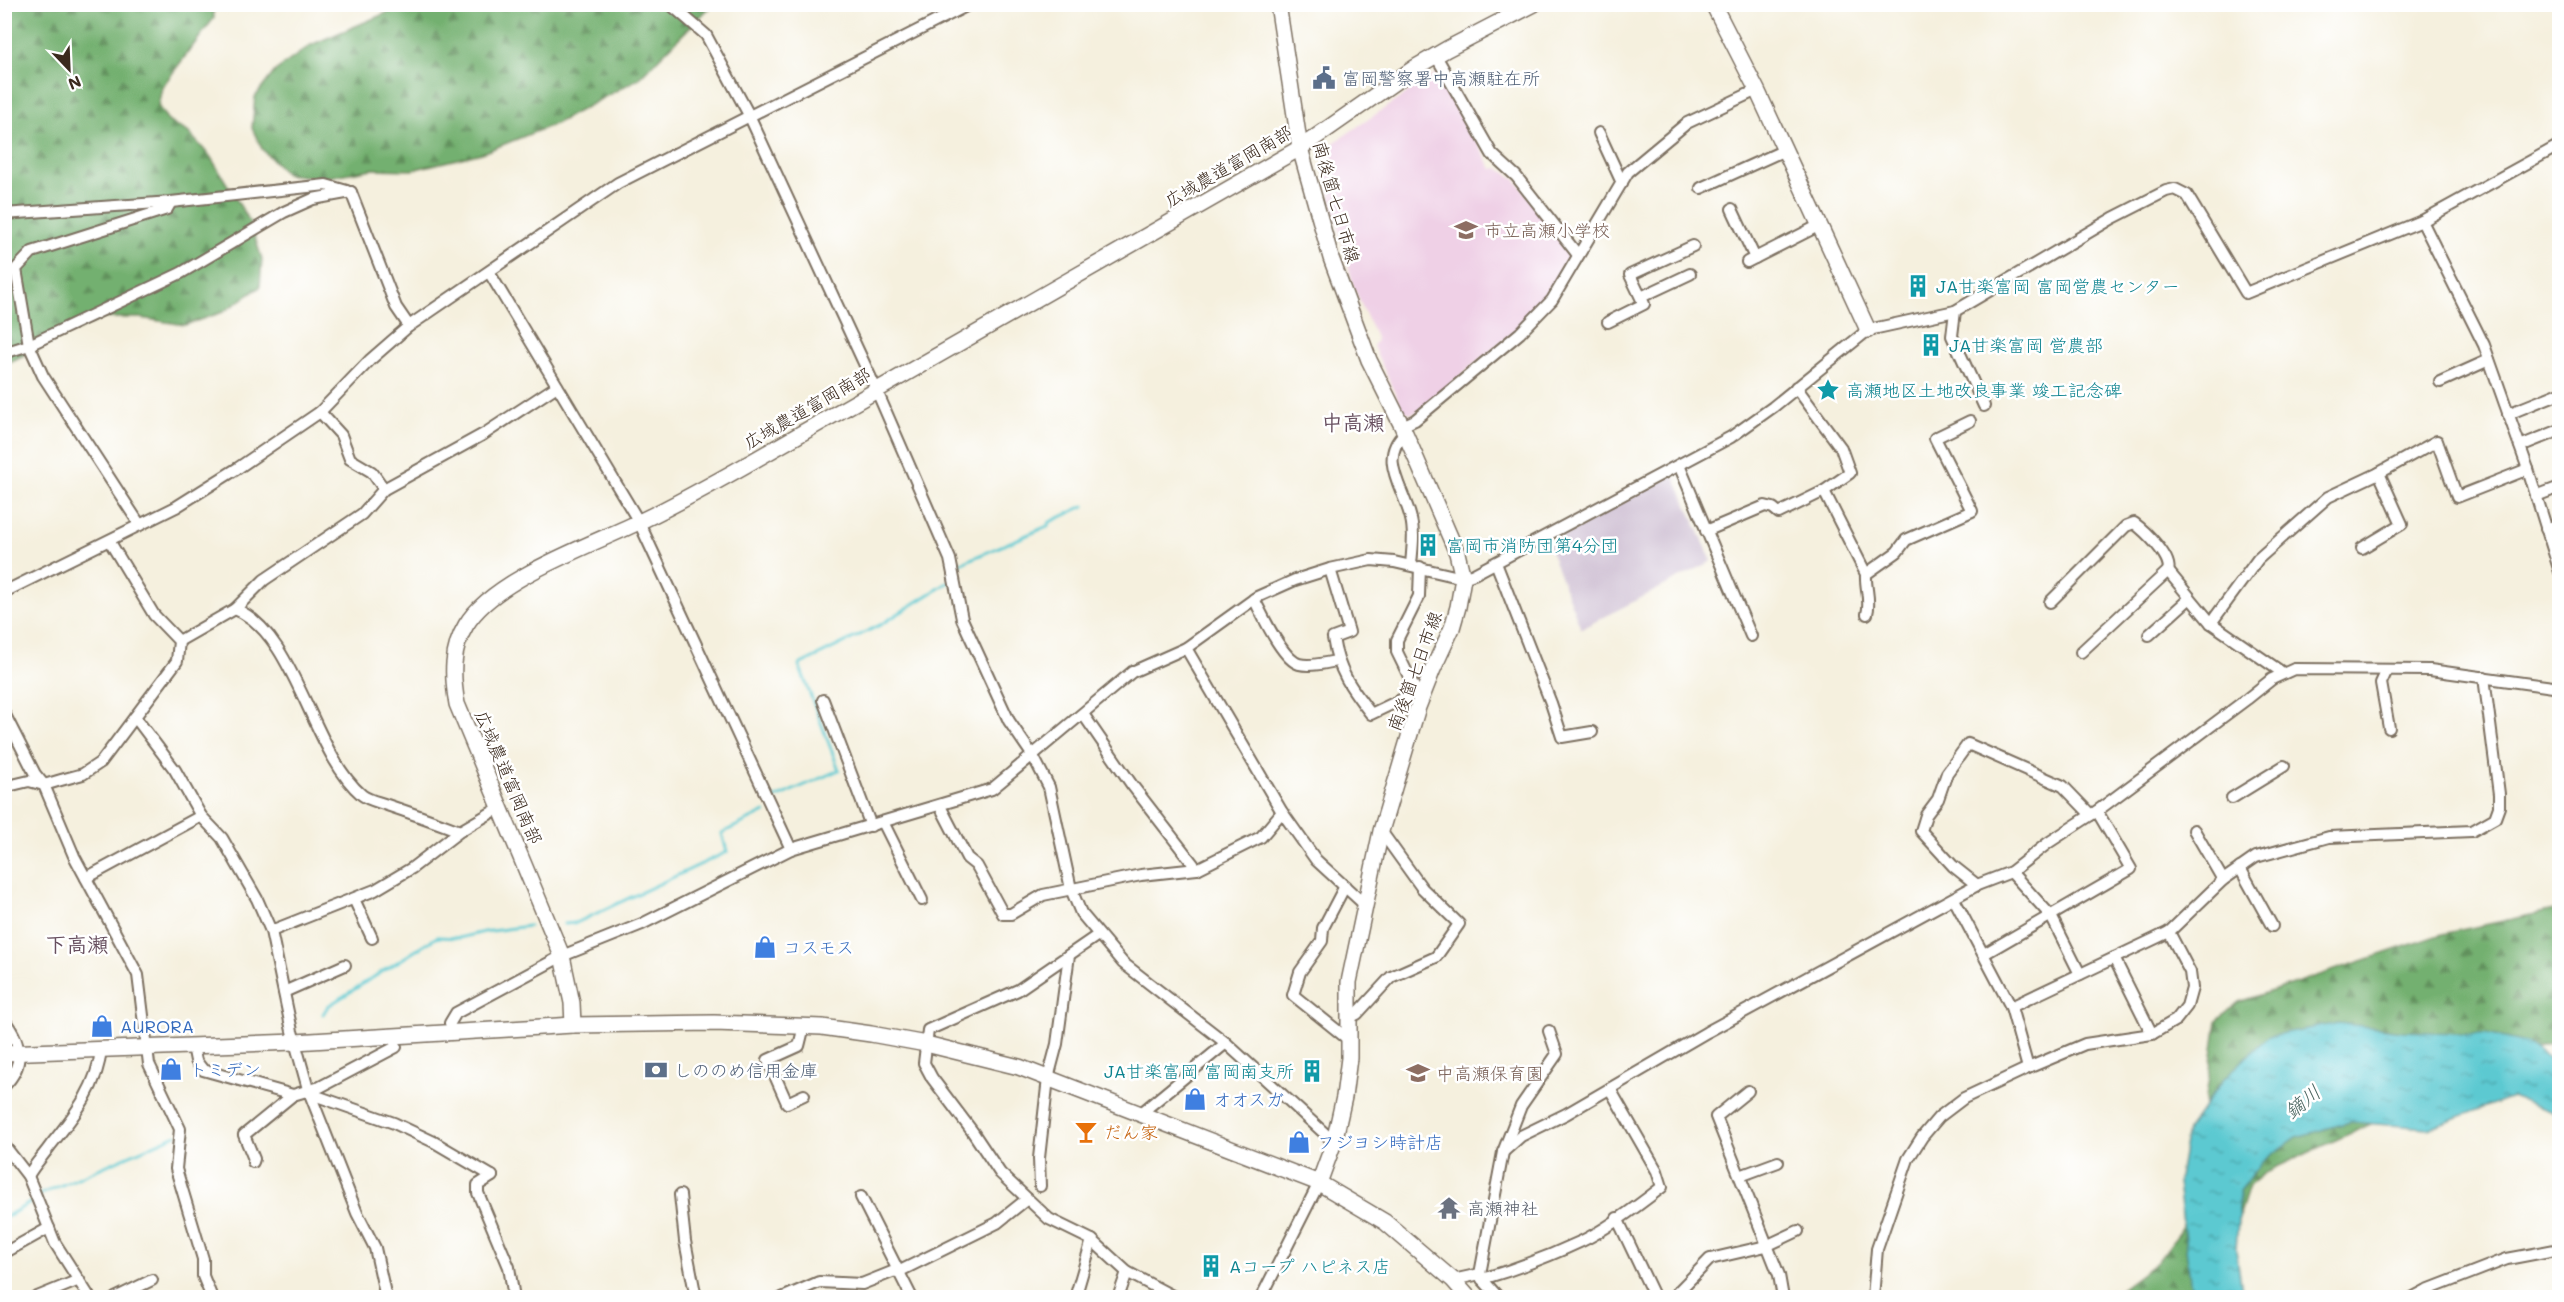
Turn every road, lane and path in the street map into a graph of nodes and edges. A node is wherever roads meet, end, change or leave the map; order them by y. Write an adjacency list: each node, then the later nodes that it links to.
1 (670, 4): 8 (street)
2 (970, 4): 8 (street)
3 (1278, 4): 11 (street, 南後箇七日市線)
4 (1534, 4): 6 (street, 広域農道富岡南部)
5 (1713, 4): 7 (street)
6 (1436, 56): 11 (street, 広域農道富岡南部); 22 (street)
7 (1757, 90): 12 (street); 13 (street)
8 (749, 115): 23 (street); 36 (street)
9 (1599, 133): 13 (street)
10 (2559, 145): 19 (street)
11 (1300, 148): 36 (street, 広域農道富岡南部); 42 (street, 南後箇七日市線)
12 (1785, 150): 14 (street); 20 (street)
13 (1622, 183): 22 (street)
14 (1701, 188)
15 (351, 192): 16 (street); 28 (street); 30 (street)
16 (171, 202): 18 (street); 30 (street)
17 (1732, 209): 20 (street)
18 (4, 214)
19 (2422, 221): 26 (street); 32 (street)
20 (1820, 225): 29 (street)
21 (1693, 246): 25 (street)
22 (1578, 255): 42 (street)
23 (489, 272): 28 (street); 34 (street)
24 (1690, 274): 25 (street)
25 (1641, 297): 27 (street)
26 (1955, 310): 29 (street); 38 (street)
27 (1608, 322)
28 (409, 326): 39 (street)
29 (1868, 330): 35 (street)
30 (29, 345): 31 (street); 54 (street)
31 (4, 353)
32 (2489, 360): 33 (street); 40 (street)
33 (2440, 382)
34 (558, 386): 49 (street); 52 (street)
35 (1796, 387): 45 (street); 50 (street)
36 (876, 389): 52 (street, 広域農道富岡南部); 90 (street)
37 (2559, 393): 40 (street)
38 (1984, 406)
39 (320, 412): 49 (street); 54 (street)
40 (2508, 414): 44 (street)
41 (1970, 421): 64 (street)
42 (1404, 429): 60 (street); 65 (street, 南後箇七日市線)
43 (2559, 430): 44 (street)
44 (2520, 446): 46 (street)
45 (1678, 465): 56 (street); 59 (street)
46 (2528, 469): 47 (street); 51 (street)
47 (2379, 473): 58 (street); 72 (street)
48 (2559, 487): 51 (street)
49 (384, 489): 70 (street)
50 (1824, 490): 56 (street); 64 (street)
51 (2536, 496): 55 (street)
52 (639, 522): 96 (street, 広域農道富岡南部); 105 (street)
53 (2559, 524): 55 (street)
54 (140, 525): 57 (street)
55 (2546, 529): 63 (street)
56 (1706, 531): 74 (street)
57 (110, 542): 66 (street); 75 (street)
58 (2362, 548)
59 (1497, 563): 65 (street); 89 (street)
60 (1416, 566): 61 (street); 65 (street); 83 (street)
61 (1330, 568): 68 (street); 78 (street)
62 (2168, 571): 67 (street); 69 (street); 77 (street)
63 (2559, 572)
64 (1866, 574): 71 (street)
65 (1463, 578): 83 (street, 南後箇七日市線)
66 (4, 592)
67 (2190, 598): 72 (street); 73 (street)
68 (1254, 599): 76 (street); 78 (street)
69 (2050, 602)
70 (235, 609): 75 (street); 103 (street)
71 (1867, 614)
72 (2211, 623): 80 (street)
73 (2149, 635)
74 (1751, 636)
75 (179, 641): 87 (street)
76 (1186, 648): 86 (street); 97 (street)
77 (2081, 652)
78 (1336, 661): 83 (street)
79 (2387, 670): 80 (street); 81 (street); 88 (street)
80 (2283, 674): 98 (street)
81 (2484, 677): 82 (street); 106 (street)
82 (2559, 688)
83 (1419, 696): 104 (street, 南後箇七日市線)
84 (823, 700): 101 (street)
85 (4, 714): 92 (street)
86 (1083, 714): 90 (street); 107 (street)
87 (135, 717): 92 (street); 99 (street)
88 (2389, 728)
89 (1592, 732)
90 (1033, 756): 95 (street); 113 (street)
91 (2284, 766): 94 (street)
92 (44, 785): 93 (street); 109 (street)
93 (4, 787)
94 (2232, 798)
95 (940, 806): 100 (street); 113 (street)
96 (501, 807): 103 (street); 126 (street, 広域農道富岡南部)
97 (1282, 812): 107 (street); 112 (street)
98 (2094, 813): 108 (street); 111 (street); 118 (street)
99 (201, 816): 109 (street); 120 (street)
100 (883, 822): 101 (street); 116 (street)
101 (871, 826): 105 (street)
102 (2194, 830): 110 (street)
103 (460, 831): 114 (street)
104 (1381, 831): 117 (street, 南後箇七日市線); 132 (street)
105 (791, 849): 126 (street)
106 (2240, 868): 110 (street); 119 (street)
107 (1197, 869): 113 (street)
108 (2011, 872): 111 (street); 118 (street)
109 (86, 878): 144 (street)
110 (2223, 880): 121 (street)
111 (1977, 885): 115 (street)
112 (1345, 886): 117 (street); 139 (street)
113 (1071, 889): 122 (street)
114 (354, 899): 120 (street); 123 (street)
115 (1954, 899): 124 (street); 151 (street)
116 (922, 900)
117 (1364, 904): 132 (street, 南後箇七日市線)
118 (2051, 916): 124 (street); 129 (street)
119 (2272, 926)
120 (271, 931): 130 (street)
121 (2169, 932): 127 (street); 138 (street)
122 (1098, 935): 125 (street); 141 (street)
123 (372, 938)
124 (1984, 954): 131 (street)
125 (1069, 955): 142 (street); 149 (street)
126 (562, 956): 134 (street); 135 (street, 広域農道富岡南部)
127 (2114, 958): 129 (street); 138 (street)
128 (345, 965): 130 (street)
129 (2080, 974): 131 (street)
130 (284, 992): 140 (street)
131 (2011, 1007): 148 (street)
132 (1349, 1018): 139 (street, 南後箇七日市線)
133 (4, 1020): 147 (street)
134 (450, 1023)
135 (573, 1025): 136 (street); 140 (street)
136 (804, 1026): 142 (street); 155 (street)
137 (1549, 1032): 159 (street)
138 (2152, 1034): 148 (street)
139 (1349, 1040): 157 (street, 南後箇七日市線)
140 (295, 1042): 143 (street); 152 (street)
141 (1226, 1043): 156 (street); 157 (street)
142 (927, 1044): 149 (street); 168 (street)
143 (193, 1046): 144 (street); 154 (street)
144 (146, 1047): 146 (street); 186 (street)
145 (396, 1047): 152 (street)
146 (101, 1049): 147 (street); 162 (street)
147 (11, 1053): 150 (street)
148 (2028, 1068): 201 (street)
149 (1048, 1078): 156 (street); 165 (street)
150 (4, 1086)
151 (1610, 1089): 159 (street); 169 (street)
152 (310, 1091): 154 (street); 187 (street); 188 (street)
153 (1748, 1091): 163 (street)
154 (293, 1095): 160 (street)
155 (804, 1095)
156 (1140, 1114): 164 (street)
157 (1334, 1142): 164 (street, 南後箇七日市線)
158 (4, 1144): 162 (street)
159 (1503, 1152): 178 (street)
160 (253, 1162)
161 (1778, 1162): 163 (street)
162 (28, 1176): 170 (street)
163 (1740, 1176): 173 (street)
164 (1319, 1183): 181 (street); 195 (street)
165 (1041, 1186)
166 (680, 1195): 189 (street)
167 (861, 1197): 176 (street)
168 (1027, 1199): 172 (street); 176 (street)
169 (1617, 1218): 178 (street); 198 (street)
170 (49, 1228): 175 (street); 179 (street)
171 (1797, 1231): 173 (street)
172 (1092, 1240): 177 (street); 192 (street)
173 (1766, 1246): 199 (street); 200 (street)
174 (2559, 1249): 182 (street)
175 (4, 1253)
176 (900, 1271): 190 (street); 191 (street)
177 (1127, 1272): 193 (street); 194 (street)
178 (1481, 1276): 181 (street); 197 (street)
179 (79, 1280): 183 (street); 184 (street)
180 (152, 1280): 185 (street)
181 (1453, 1280): 196 (street)
182 (2429, 1294): 202 (street)
183 (36, 1298)
184 (90, 1298)
185 (115, 1298)
186 (212, 1298)
187 (386, 1298)
188 (514, 1298)
189 (696, 1298)
190 (782, 1298)
191 (912, 1298)
192 (1074, 1298)
193 (1118, 1298)
194 (1176, 1298)
195 (1262, 1298)
196 (1469, 1298)
197 (1499, 1298)
198 (1655, 1298)
199 (1672, 1298)
200 (1783, 1298)
201 (1873, 1298)
202 (2412, 1298)

